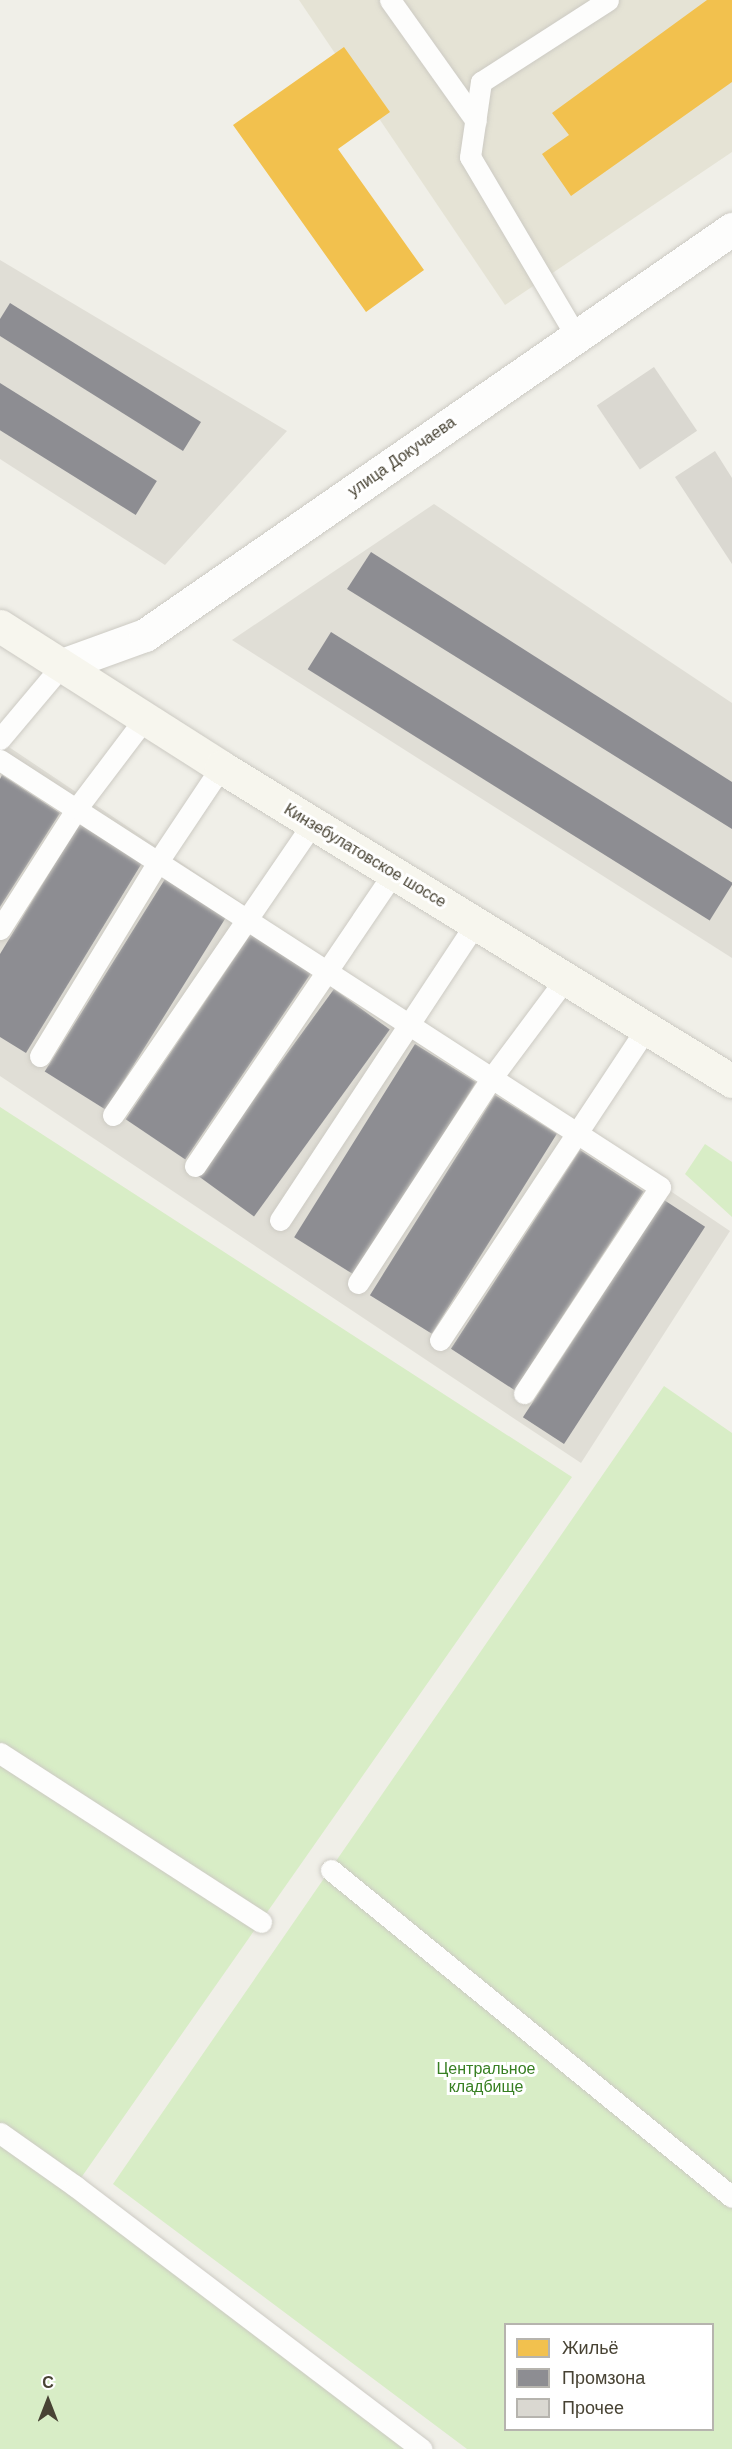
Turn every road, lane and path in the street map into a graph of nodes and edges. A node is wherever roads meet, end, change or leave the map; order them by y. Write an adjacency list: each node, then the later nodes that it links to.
1 (390, 0): 3 (lane)
2 (608, 0): 3 (lane)
3 (476, 121): 5 (lane)
4 (732, 229): 5 (street, улица Докучаева)
5 (576, 336): 7 (street, улица Докучаева)
6 (0, 626): 7 (main road, Кинзебулатовское шоссе)
7 (62, 665): 8 (main road, Кинзебулатовское шоссе); 9 (lane)
8 (145, 718): 11 (main road, Кинзебулатовское шоссе); 12 (lane)
9 (0, 739)
10 (0, 760): 12 (lane)
11 (221, 767): 13 (main road, Кинзебулатовское шоссе); 14 (lane)
12 (77, 808): 14 (lane); 18 (lane)
13 (312, 824): 15 (main road, Кинзебулатовское шоссе); 16 (lane)
14 (159, 860): 16 (lane); 23 (lane)
15 (393, 872): 17 (main road, Кинзебулатовское шоссе); 19 (lane)
16 (246, 916): 19 (lane); 26 (lane)
17 (475, 924): 20 (main road, Кинзебулатовское шоссе); 21 (lane)
18 (0, 929)
19 (329, 969): 21 (lane); 28 (lane)
20 (566, 978): 22 (main road, Кинзебулатовское шоссе); 24 (lane)
21 (412, 1024): 24 (lane); 29 (lane)
22 (648, 1026): 25 (main road, Кинзебулатовское шоссе); 27 (lane)
23 (40, 1056)
24 (493, 1076): 27 (lane); 30 (lane)
25 (732, 1081)
26 (113, 1115)
27 (578, 1132): 31 (lane); 32 (lane)
28 (195, 1166)
29 (279, 1220)
30 (358, 1283)
31 (440, 1340)
32 (524, 1393)
33 (0, 1753): 35 (lane)
34 (331, 1870): 37 (lane)
35 (261, 1922)
36 (0, 2133): 38 (lane)
37 (732, 2197)
38 (421, 2449)

